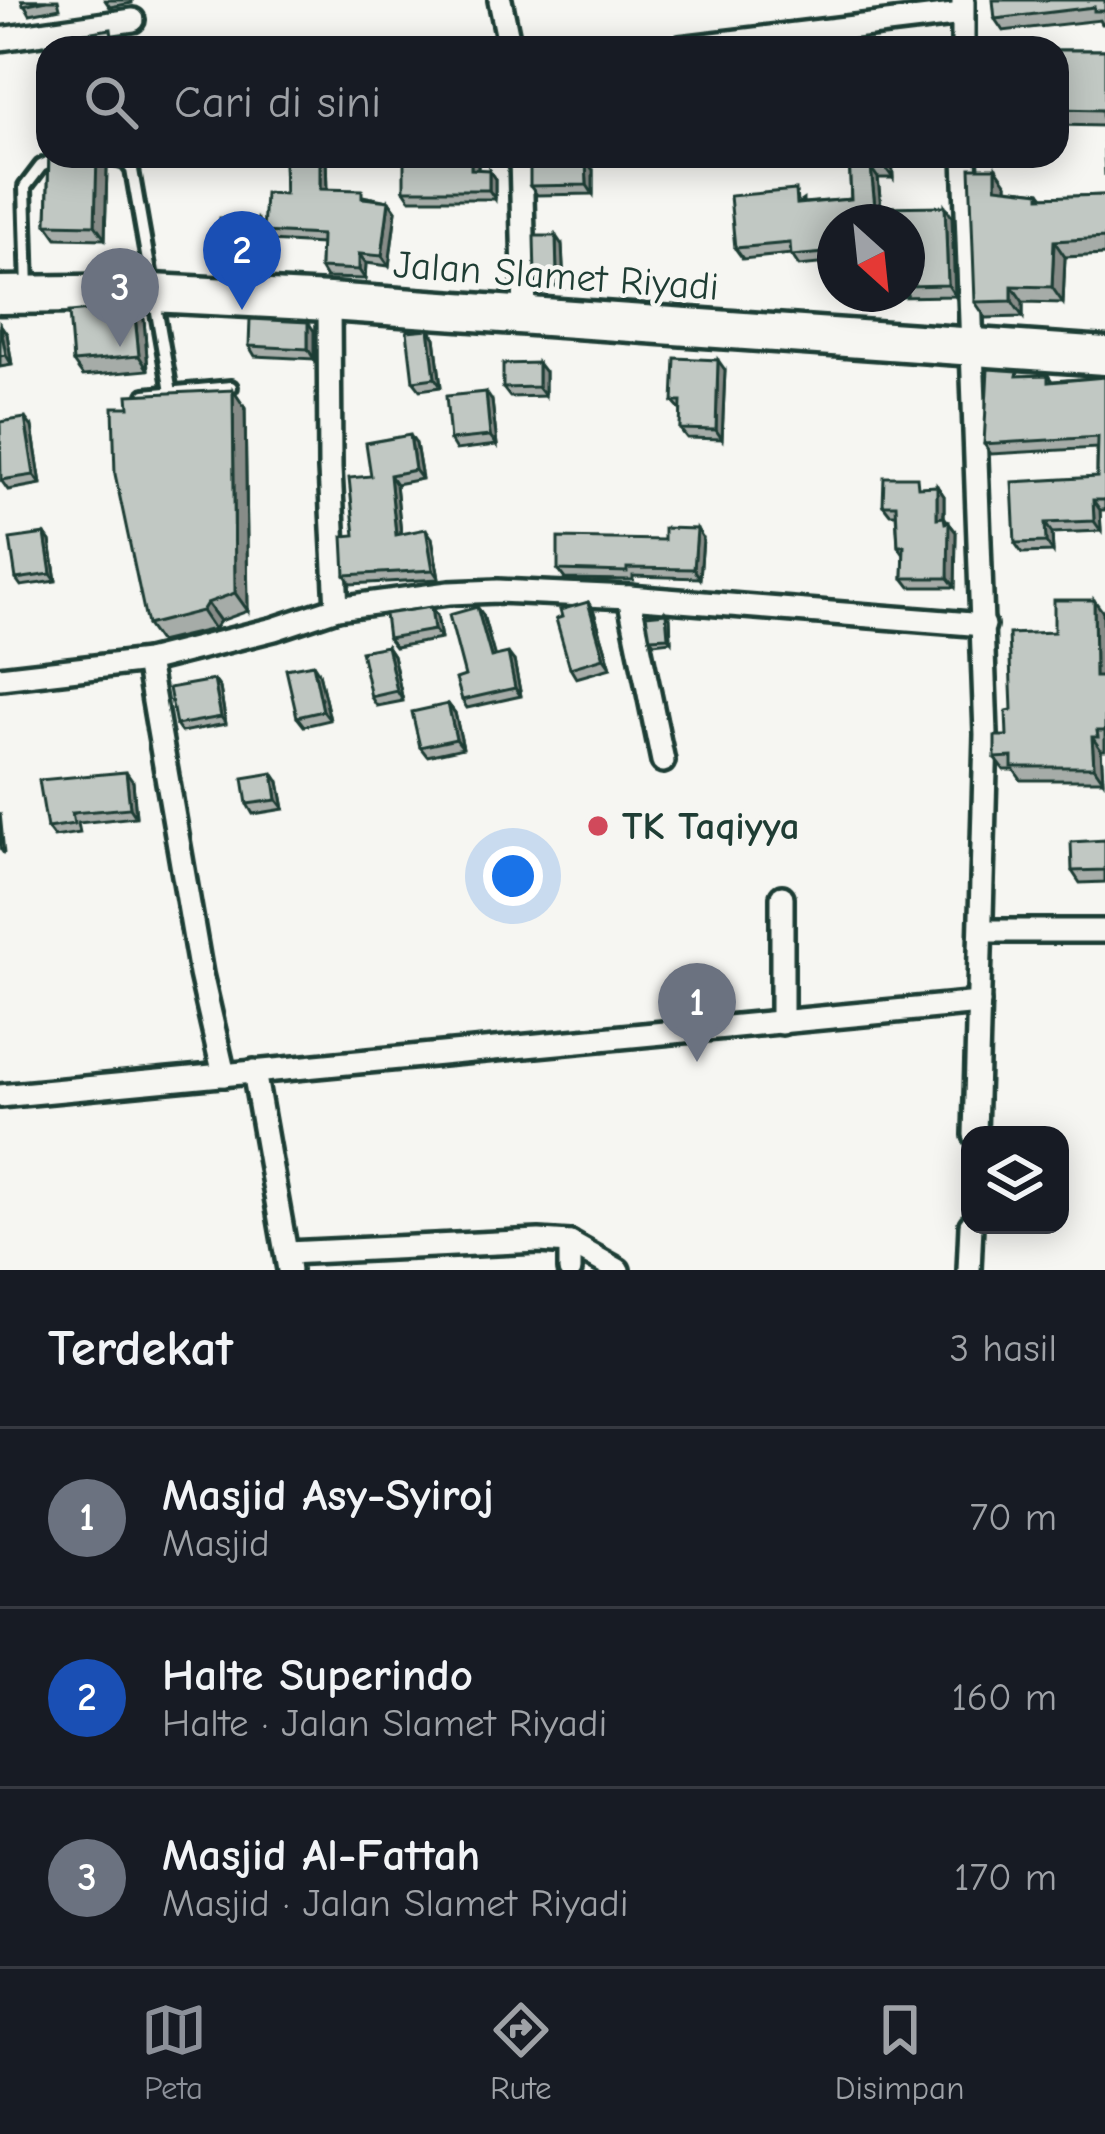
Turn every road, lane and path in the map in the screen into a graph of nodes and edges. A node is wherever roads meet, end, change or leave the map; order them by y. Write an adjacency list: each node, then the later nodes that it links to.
1 (500, 0): 4 (street)
2 (962, 7): 5 (street)
3 (134, 20): 6 (street)
4 (508, 36)
5 (763, 36)
6 (0, 39)
7 (39, 168): 12 (lane)
8 (130, 168): 11 (lane)
9 (521, 168): 14 (street)
10 (965, 168): 15 (street)
11 (152, 293): 12 (main road, Jalan Slamet Riyadi); 13 (main road, Jalan Slamet Riyadi); 18 (lane)
12 (14, 294)
13 (329, 302): 14 (main road, Jalan Slamet Riyadi); 21 (street)
14 (525, 315): 15 (main road, Jalan Slamet Riyadi)
15 (970, 348): 16 (main road, Jalan Slamet Riyadi); 22 (street)
16 (1105, 356)
17 (232, 386): 18 (lane)
18 (171, 392): 19 (lane)
19 (131, 397)
20 (629, 597): 21 (street); 22 (street); 25 (street)
21 (337, 608): 23 (street)
22 (984, 625): 27 (street)
23 (147, 661): 24 (street); 32 (street)
24 (0, 678)
25 (663, 761)
26 (782, 897): 30 (street)
27 (982, 931): 28 (street); 29 (street)
28 (1105, 931)
29 (979, 1004): 30 (street); 34 (street)
30 (782, 1023): 31 (street)
31 (254, 1071): 32 (street); 37 (street)
32 (224, 1075): 33 (street)
33 (0, 1096)
34 (975, 1126)
35 (971, 1234): 40 (street)
36 (570, 1244): 37 (street); 38 (street); 39 (street)
37 (288, 1261)
38 (570, 1270)
39 (618, 1270)
40 (969, 1270)

